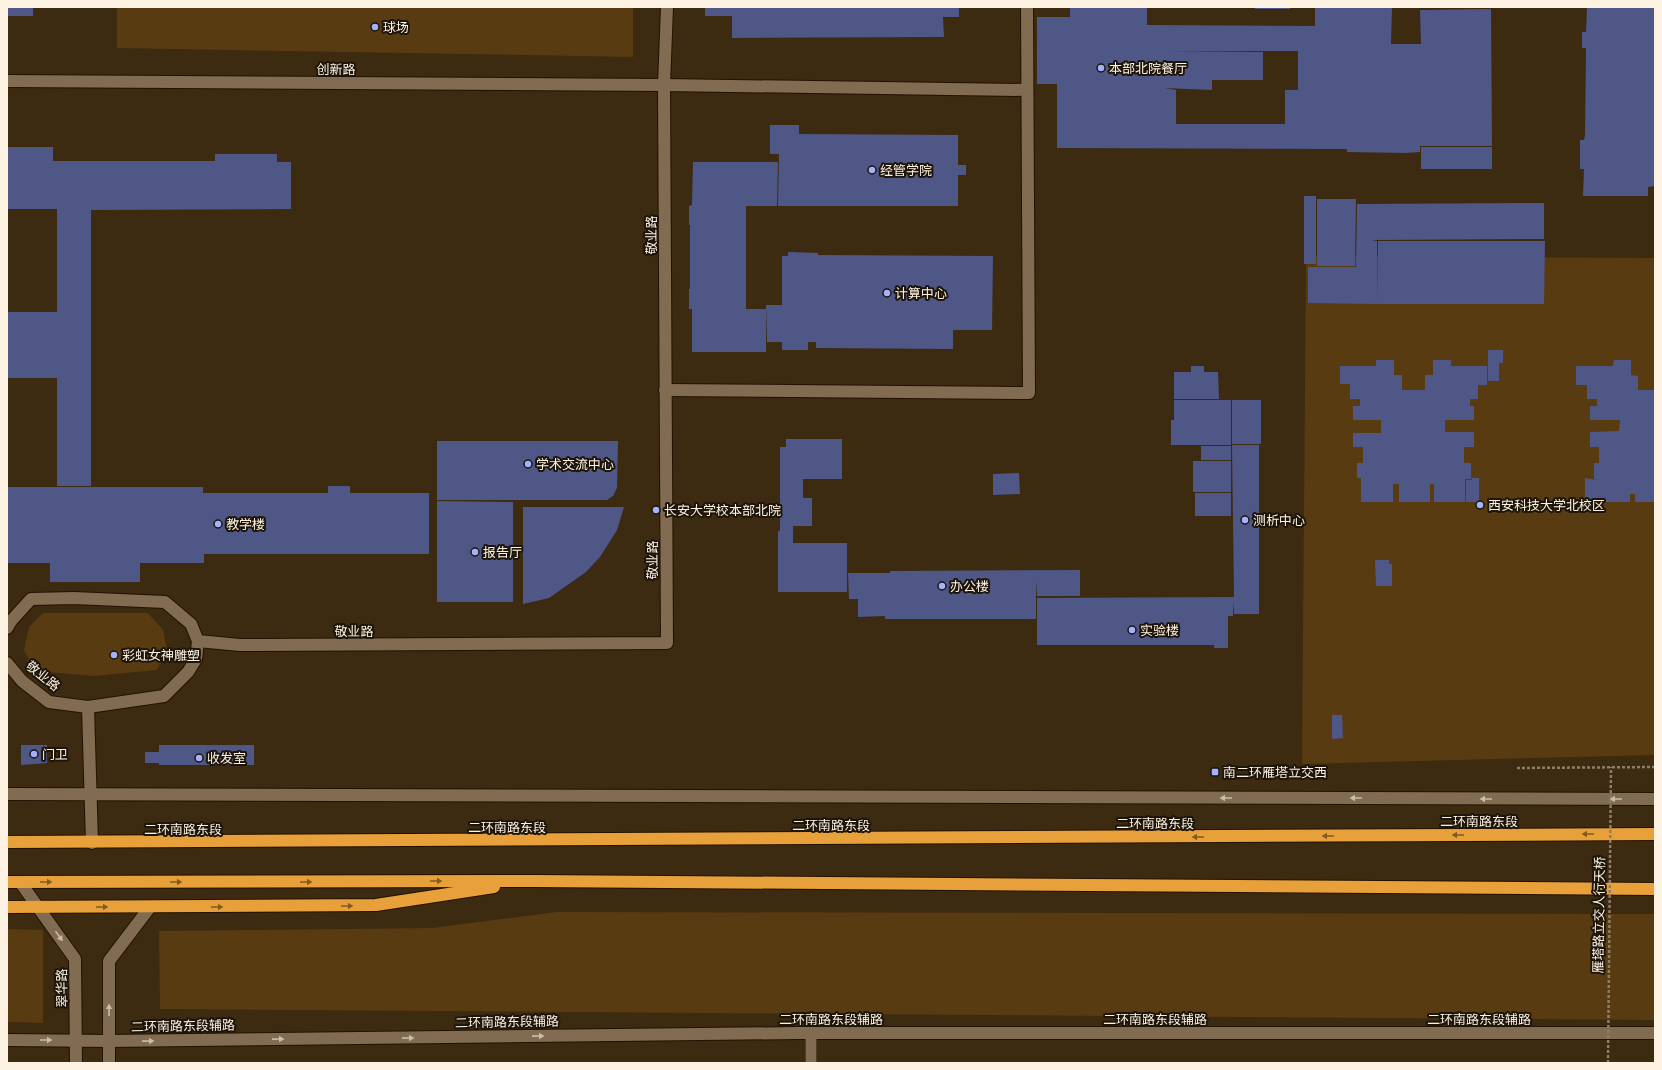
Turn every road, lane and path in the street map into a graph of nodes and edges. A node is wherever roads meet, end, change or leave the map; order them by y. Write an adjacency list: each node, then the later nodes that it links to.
1 (667, 7): 4 (main road, 敬业路)
2 (1027, 7): 5 (main road)
3 (7, 81): 4 (main road, 创新路)
4 (664, 85): 5 (main road, 创新路); 6 (main road, 敬业路)
5 (1027, 90): 6 (main road)
6 (666, 390): 8 (main road, 敬业路)
7 (7, 628): 8 (main road)
8 (198, 641): 10 (main road, 敬业路)
9 (7, 663): 10 (main road, 敬业路)
10 (88, 707): 15 (main road)
11 (1655, 767): 13 (path)
12 (1517, 768): 13 (path)
13 (1611, 768): 35 (path, 雁塔路立交人行天桥, bridge)
14 (7, 794): 15 (main road)
15 (91, 794): 16 (main road, one-way to 15); 19 (main road)
16 (1655, 799)
17 (1655, 834): 19 (highway, 二环南路东段, one-way to 19)
18 (7, 842): 19 (highway, 二环南路东段)
19 (92, 843)
20 (535, 881): 22 (highway, one-way to 20); 23 (highway); 26 (highway, one-way to 20)
21 (7, 882): 22 (highway)
22 (20, 882): 25 (main road, 翠华路)
23 (1655, 889)
24 (7, 907): 25 (highway)
25 (38, 907): 26 (highway, one-way to 26); 30 (main road, 翠华路, one-way to 30)
26 (150, 907): 31 (main road, one-way to 26)
27 (811, 1033): 28 (main road, 二环南路东段辅路); 31 (main road, 二环南路东段辅路, one-way to 27); 34 (lane)
28 (1655, 1033)
29 (7, 1040): 30 (main road, 二环南路东段辅路, one-way to 30)
30 (76, 1040): 31 (main road, 二环南路东段辅路); 32 (main road, 翠华路)
31 (109, 1041): 33 (main road)
32 (76, 1063)
33 (109, 1063)
34 (811, 1063)
35 (1608, 1063)

